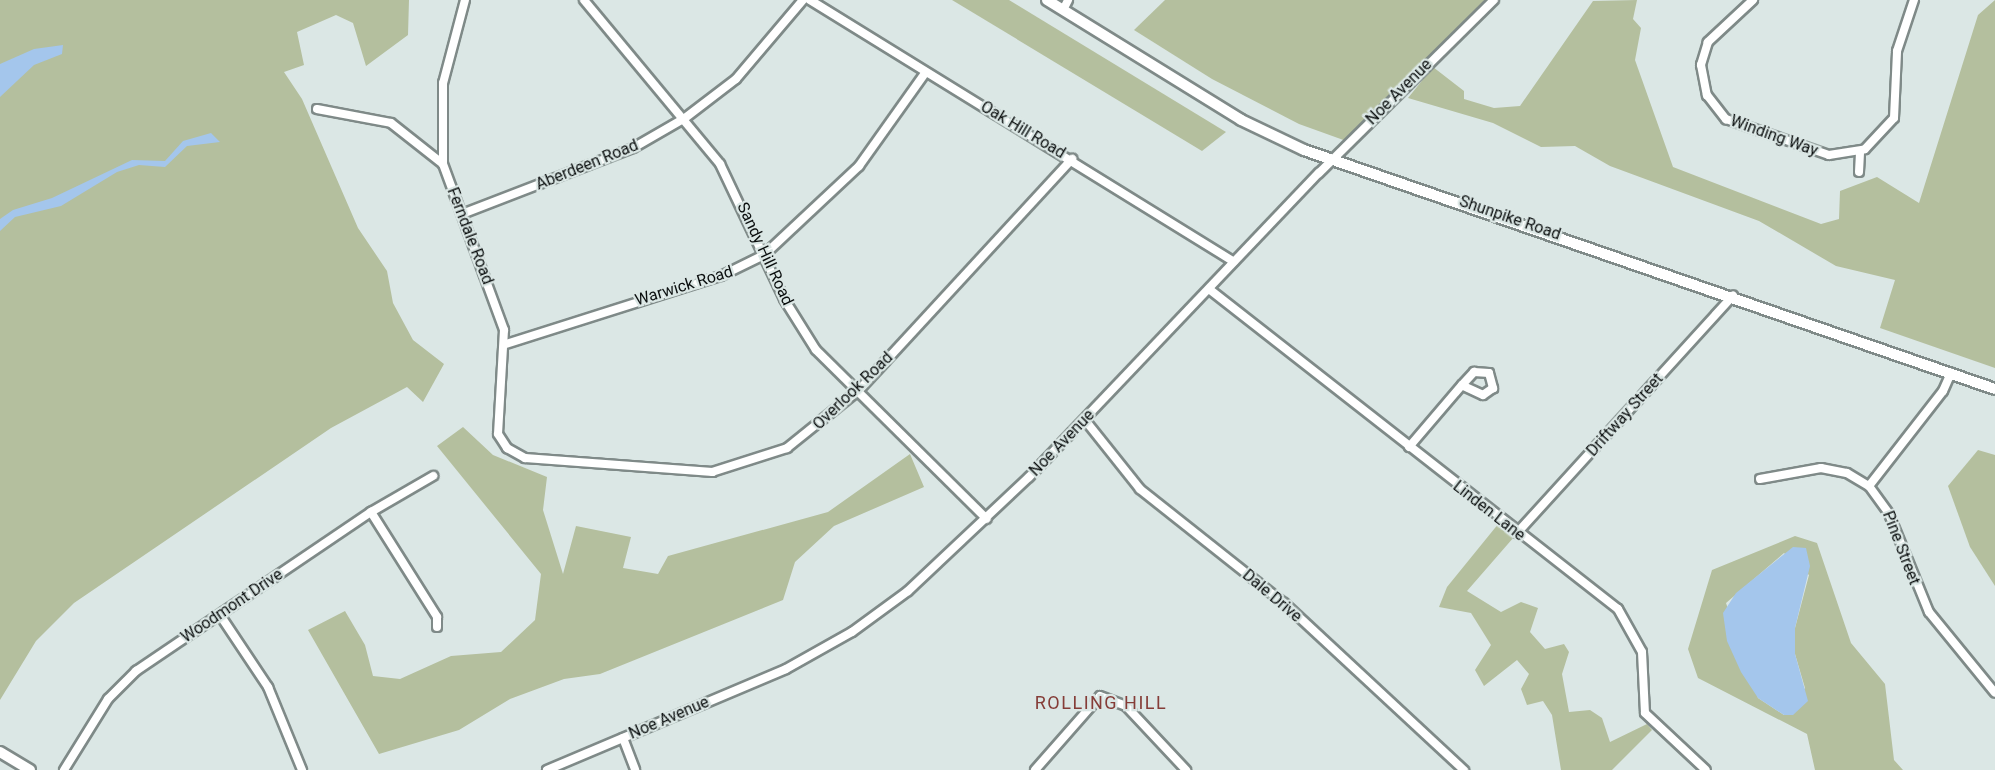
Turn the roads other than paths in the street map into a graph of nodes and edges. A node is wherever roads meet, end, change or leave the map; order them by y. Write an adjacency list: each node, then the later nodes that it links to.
1 (465, 0): 16 (street, Ferndale Road)
2 (584, 0): 12 (street, Sandy Hill Road)
3 (803, 0): 12 (street, Aberdeen Road)
4 (810, 0): 10 (street, Oak Hill Road)
5 (1047, 0): 9 (main road, Shunpike Road)
6 (1494, 0): 15 (street, Noe Avenue)
7 (1753, 0): 13 (street, Winding Way)
8 (1914, 0): 13 (street)
9 (1066, 5): 15 (main road, Shunpike Road)
10 (925, 73): 14 (street, Oak Hill Road); 19 (street, Warwick Road)
11 (317, 109): 16 (street)
12 (684, 118): 18 (street, Aberdeen Road); 19 (street, Sandy Hill Road)
13 (1860, 151): 17 (street)
14 (1072, 159): 20 (street, Oak Hill Road); 27 (street, Overlook Road)
15 (1331, 160): 20 (street, Noe Avenue); 22 (main road, Shunpike Road)
16 (443, 164): 18 (street, Ferndale Road)
17 (1859, 172)
18 (462, 214): 23 (street, Ferndale Road)
19 (764, 255): 23 (street, Warwick Road); 27 (street, Sandy Hill Road)
20 (1234, 262): 21 (street, Noe Avenue)
21 (1209, 289): 28 (street, Noe Avenue); 29 (street, Linden Lane)
22 (1733, 296): 24 (main road, Shunpike Road); 36 (street, Driftway Street)
23 (506, 344): 30 (street, Ferndale Road)
24 (1951, 373): 26 (main road, Shunpike Road); 33 (street)
25 (1462, 385): 29 (street)
26 (1995, 389)
27 (858, 391): 30 (street, Overlook Road); 35 (street, Sandy Hill Road)
28 (1085, 420): 35 (street, Noe Avenue); 49 (street, Dale Drive)
29 (1409, 447): 36 (street, Linden Lane)
30 (525, 459)
31 (433, 477): 34 (street, Woodmont Drive)
32 (1760, 479): 33 (street)
33 (1869, 486): 39 (street, Pine Street)
34 (371, 512): 37 (street, Woodmont Drive); 38 (street)
35 (987, 519): 40 (street, Noe Avenue)
36 (1517, 533): 50 (street, Linden Lane)
37 (220, 615): 43 (street, Woodmont Drive); 44 (street)
38 (437, 627)
39 (1995, 693)
40 (622, 738): 45 (street, Noe Avenue); 46 (street)
41 (0, 752): 42 (main road)
42 (30, 770)
43 (64, 770)
44 (302, 770)
45 (547, 770)
46 (635, 770)
47 (1035, 770): 48 (street)
48 (1186, 770)
49 (1464, 770)
50 (1706, 770)

